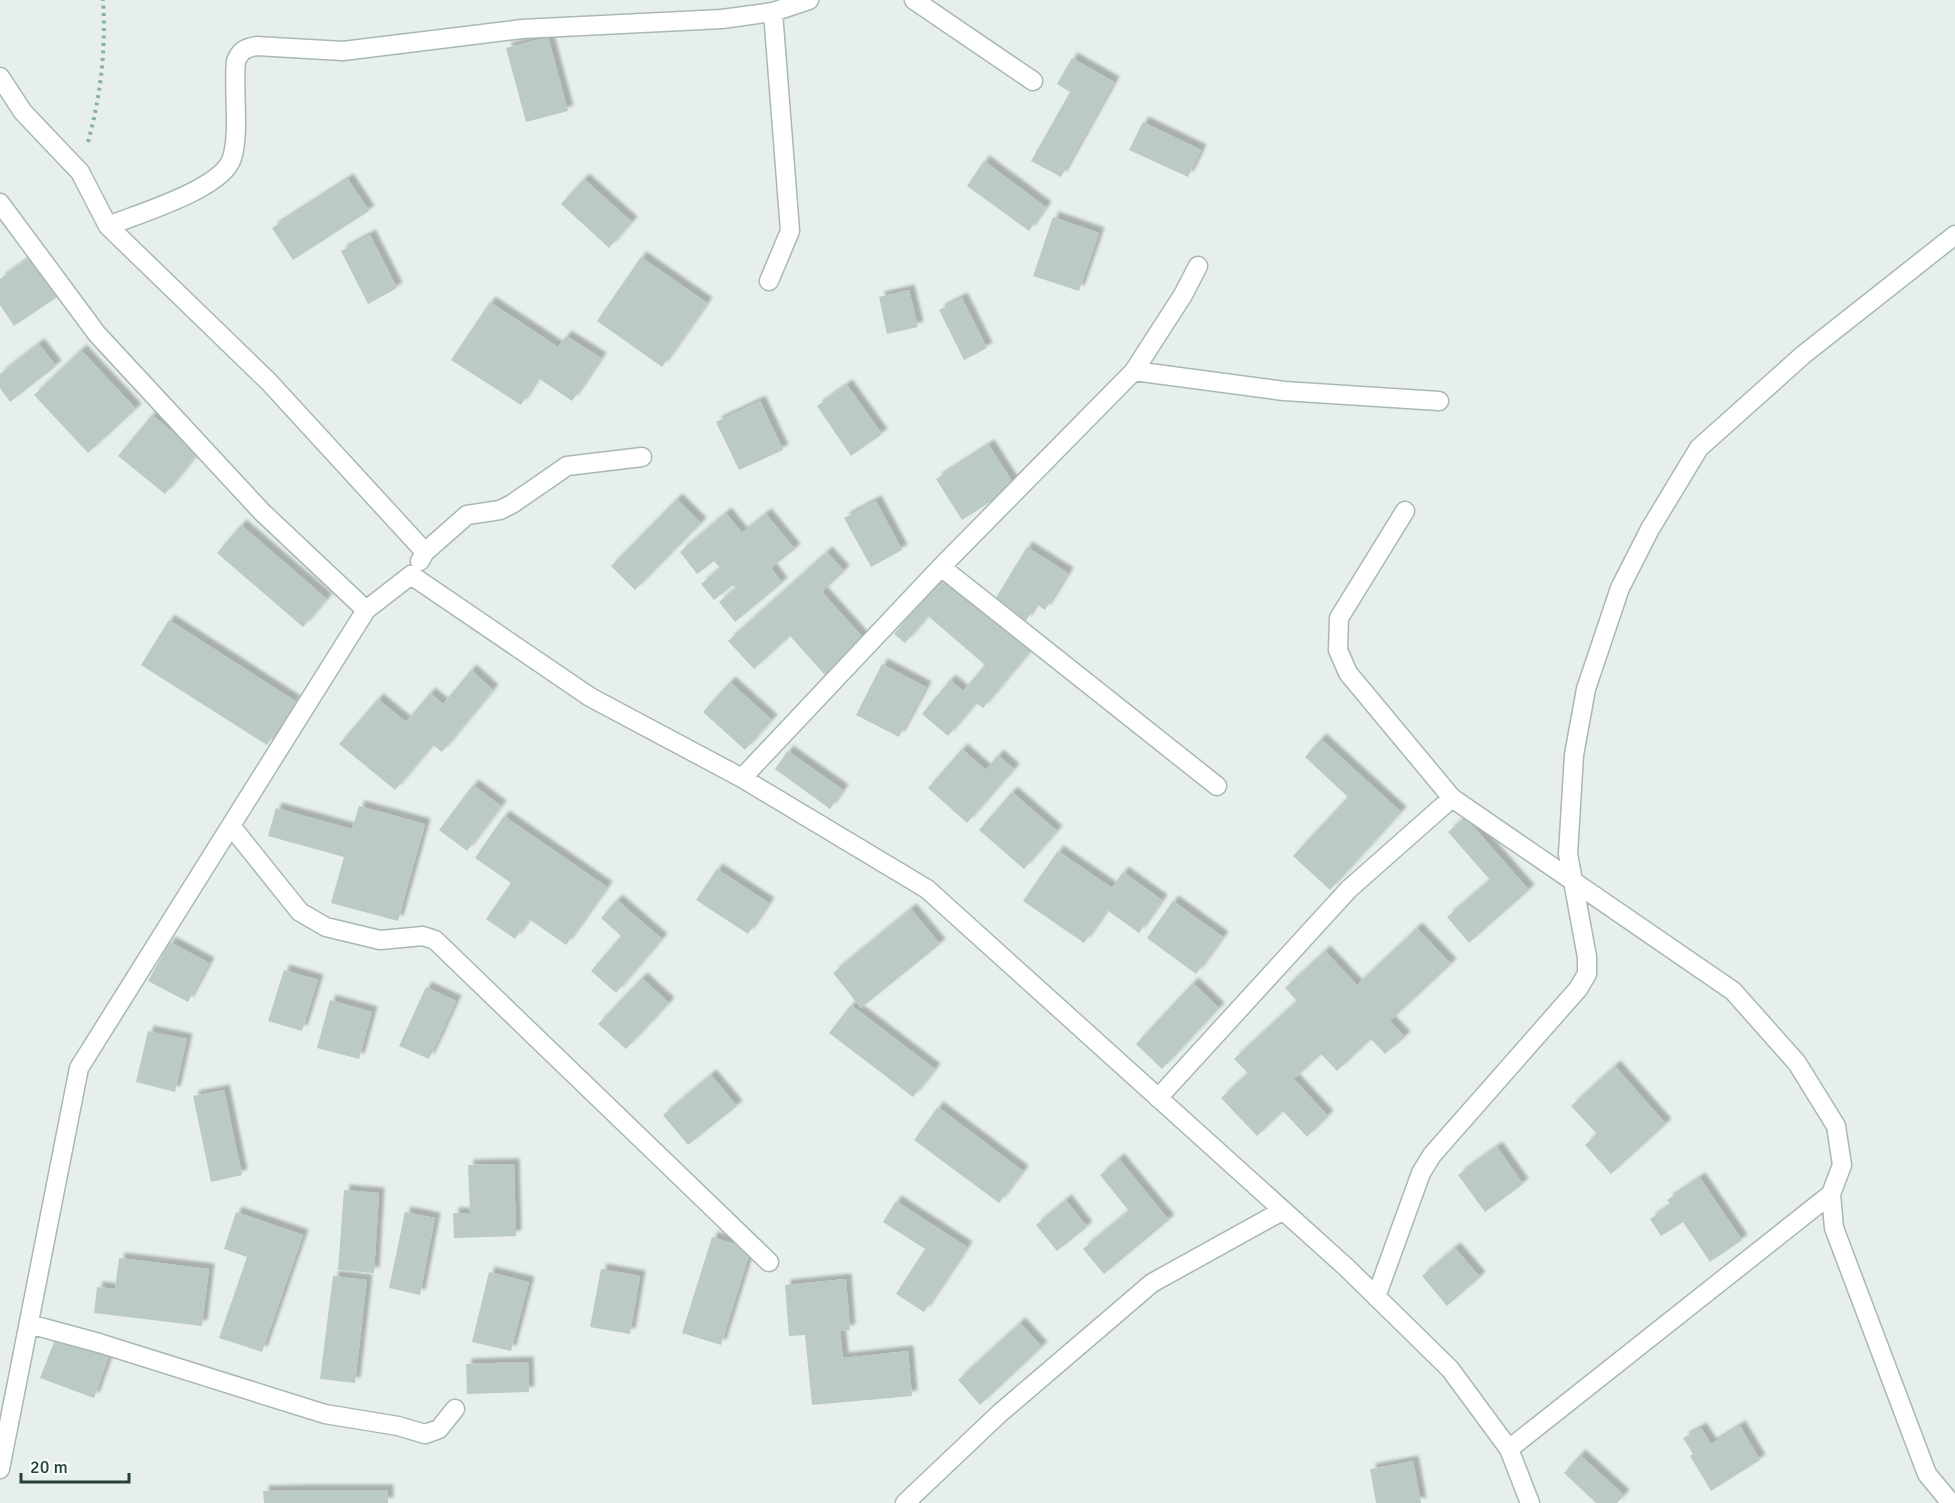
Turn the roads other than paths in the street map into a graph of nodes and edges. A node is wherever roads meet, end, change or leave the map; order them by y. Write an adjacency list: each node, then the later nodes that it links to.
1 (809, 0): 3 (street)
2 (914, 0): 5 (street)
3 (773, 12): 7 (street); 10 (street)
4 (0, 77): 7 (street)
5 (1033, 81)
6 (0, 203): 18 (street)
7 (108, 226): 15 (street)
8 (1955, 235): 23 (street)
9 (1198, 266): 11 (street)
10 (769, 281)
11 (1134, 371): 12 (street); 16 (street)
12 (1439, 400)
13 (642, 457): 15 (street)
14 (1405, 511): 21 (street)
15 (425, 552): 17 (street)
16 (941, 567): 19 (street); 20 (street)
17 (411, 575): 18 (street); 19 (street)
18 (366, 610): 22 (street)
19 (742, 778): 24 (street)
20 (1217, 786)
21 (1452, 798): 23 (street); 24 (street)
22 (231, 826): 27 (street); 29 (street)
23 (1573, 882): 25 (street); 28 (street)
24 (1158, 1098): 26 (street)
25 (1831, 1194): 31 (street); 35 (street)
26 (1282, 1211): 28 (street); 33 (street)
27 (769, 1262)
28 (1376, 1296): 31 (street)
29 (29, 1324): 30 (street); 32 (street)
30 (455, 1409)
31 (1509, 1449): 34 (street)
32 (0, 1469)
33 (905, 1503)
34 (1530, 1503)
35 (1951, 1503)

